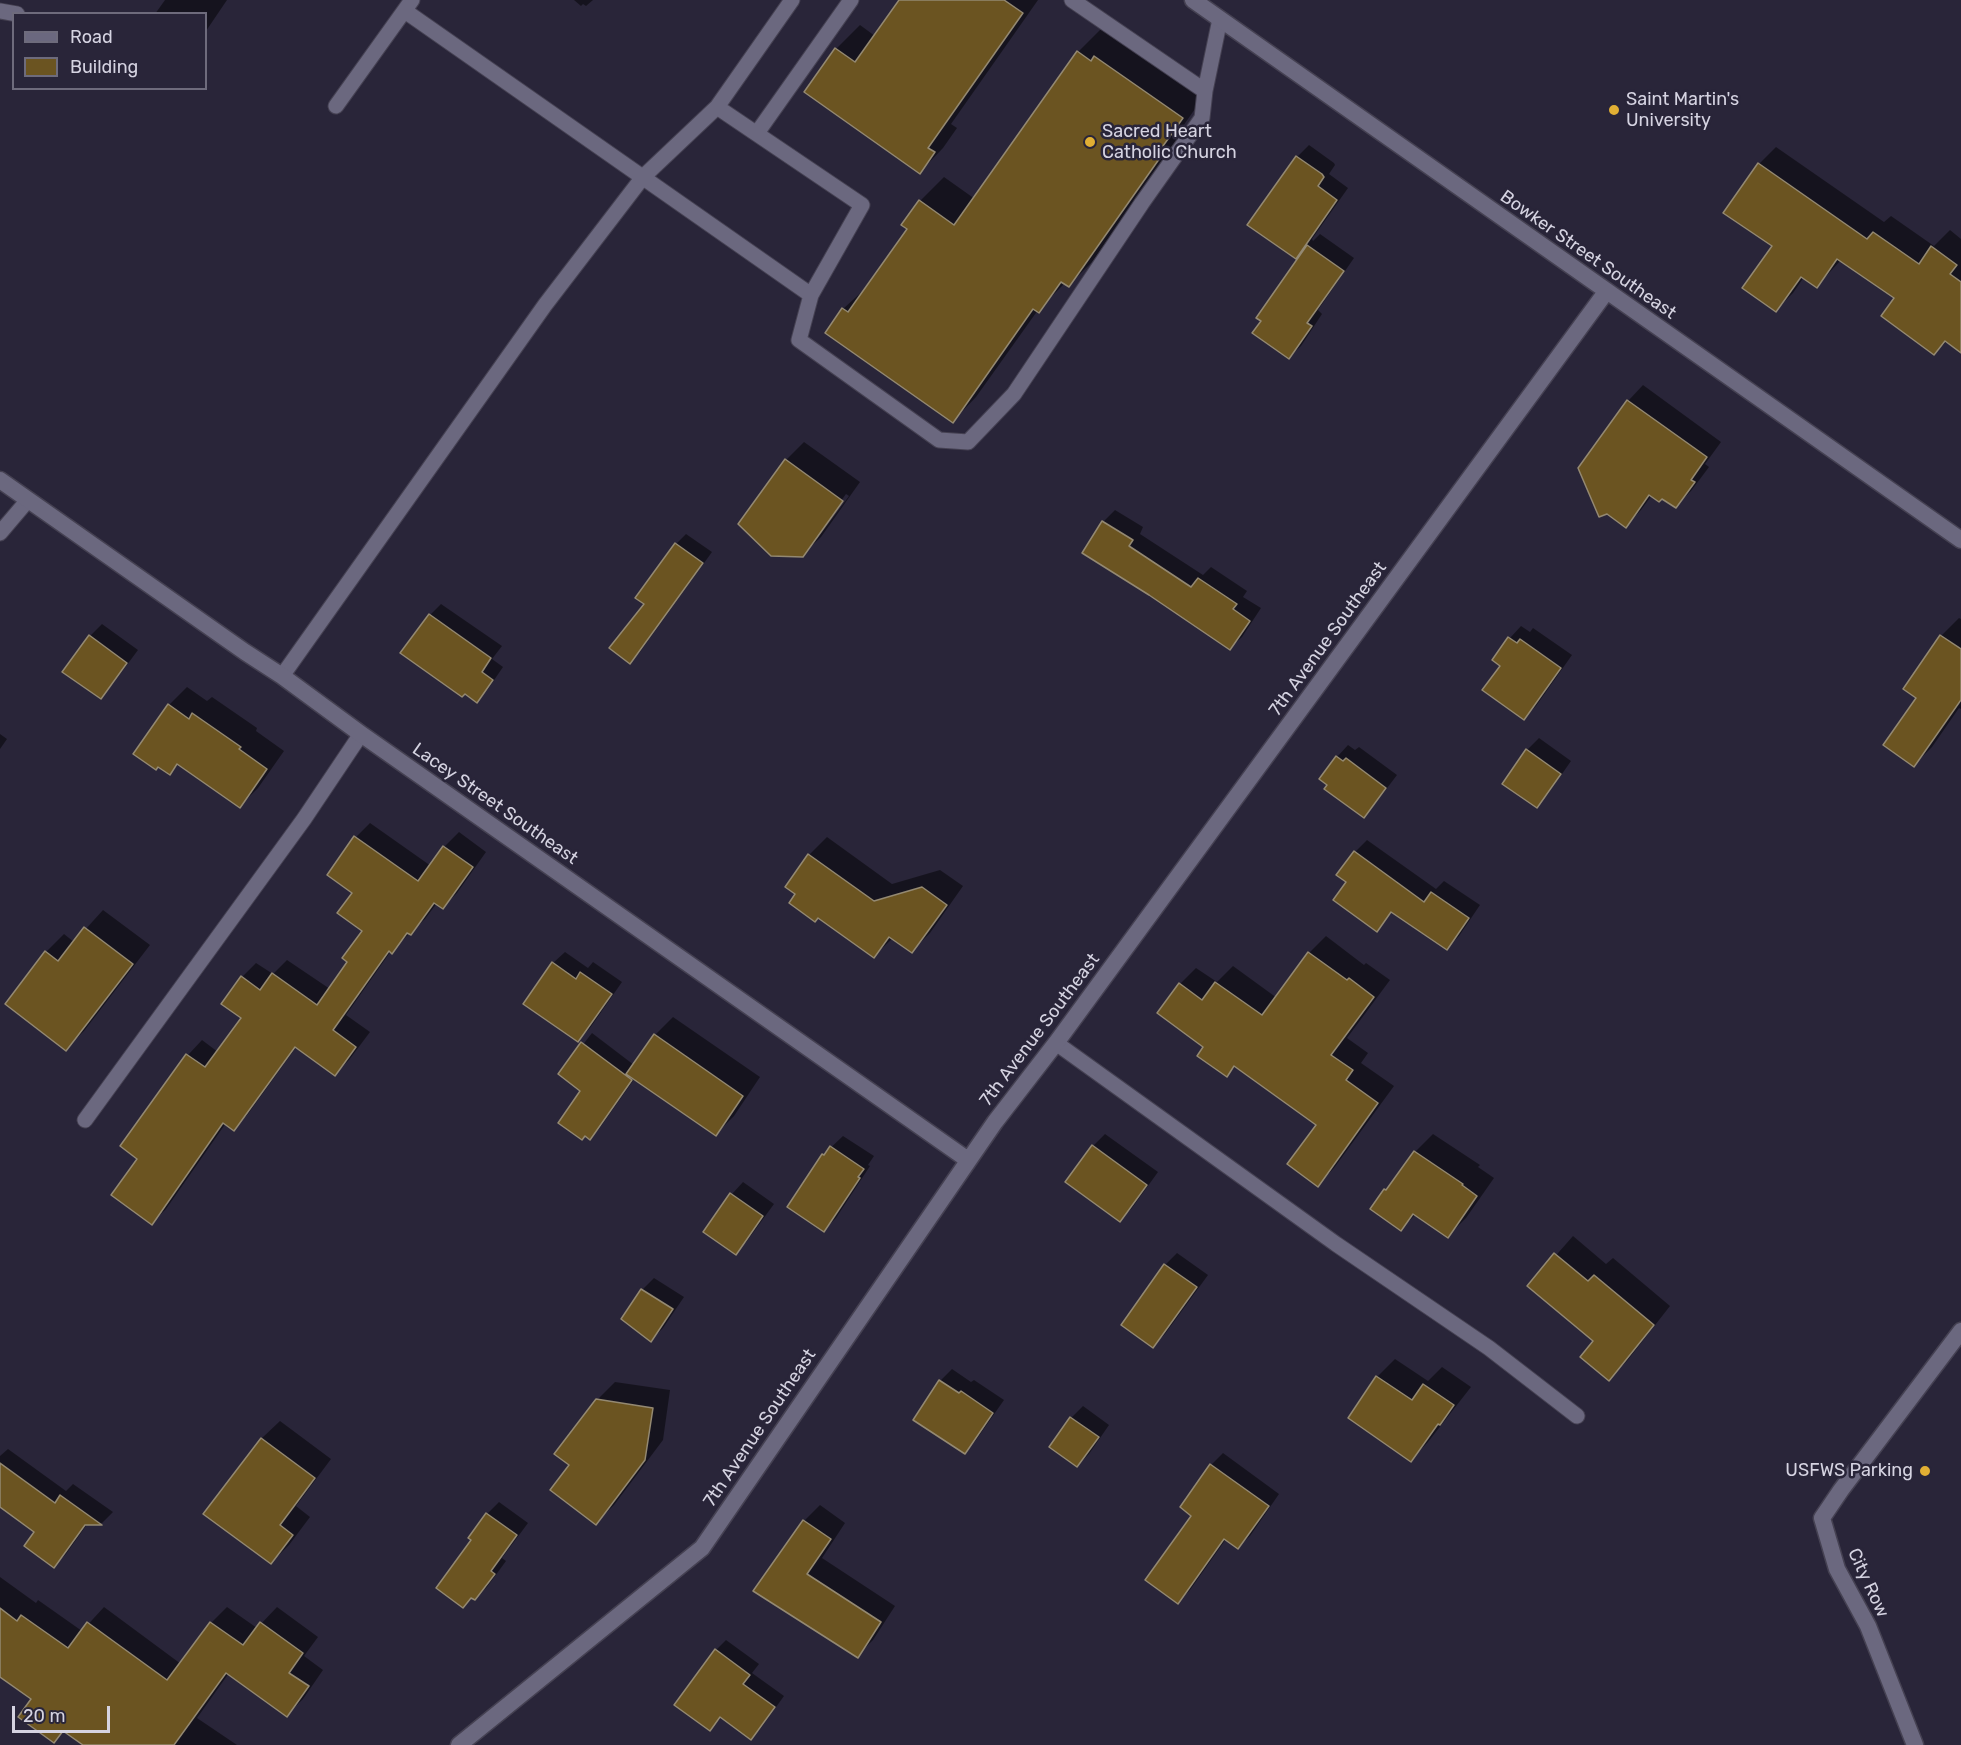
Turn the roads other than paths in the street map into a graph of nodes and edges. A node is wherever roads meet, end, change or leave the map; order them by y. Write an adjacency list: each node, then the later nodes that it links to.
1 (792, 0): 9 (lane)
2 (851, 0): 10 (lane)
3 (1072, 0): 7 (lane)
4 (1193, 0): 6 (street, Bowker Street Southeast)
5 (408, 6): 8 (lane); 11 (lane)
6 (1220, 19): 7 (lane); 12 (street, Bowker Street Southeast)
7 (1205, 91): 13 (lane)
8 (336, 105)
9 (717, 107): 10 (lane); 11 (lane)
10 (757, 134): 13 (lane)
11 (643, 177): 13 (lane); 18 (lane)
12 (1606, 292): 17 (street, Bowker Street Southeast); 20 (street, 7th Avenue Southeast)
13 (811, 295)
14 (0, 480): 15 (street, Lacey Street Southeast)
15 (28, 500): 16 (lane); 18 (street, Lacey Street Southeast)
16 (0, 533)
17 (1961, 540)
18 (282, 676): 19 (street, Lacey Street Southeast)
19 (362, 734): 21 (lane); 22 (street, Lacey Street Southeast)
20 (1056, 1043): 22 (street, 7th Avenue Southeast); 24 (lane)
21 (85, 1120)
22 (968, 1160): 25 (street, 7th Avenue Southeast)
23 (1961, 1332): 26 (street, City Row)
24 (1577, 1416)
25 (459, 1745)
26 (1915, 1745)

